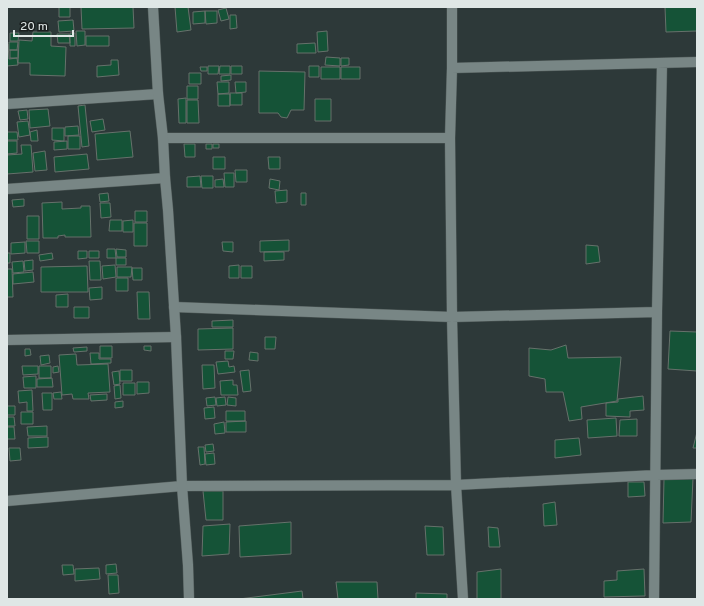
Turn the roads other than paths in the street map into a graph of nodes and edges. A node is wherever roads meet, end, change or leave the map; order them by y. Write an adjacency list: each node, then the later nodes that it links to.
1 (153, 7): 6 (street)
2 (452, 7): 5 (street)
3 (697, 62): 4 (street)
4 (662, 63): 5 (street); 13 (street)
5 (452, 68): 9 (street)
6 (158, 94): 7 (street); 8 (street)
7 (7, 104)
8 (163, 138): 9 (street); 10 (street)
9 (450, 138): 14 (street)
10 (165, 178): 11 (street); 12 (street)
11 (7, 190)
12 (174, 307): 14 (street); 15 (street)
13 (657, 312): 14 (street); 18 (street)
14 (452, 317): 19 (street)
15 (176, 337): 16 (street); 20 (street)
16 (7, 340)
17 (697, 474): 18 (street)
18 (656, 475): 19 (street); 24 (street)
19 (456, 485): 20 (street); 23 (street)
20 (182, 486): 21 (street); 22 (street)
21 (7, 501)
22 (189, 599)
23 (463, 599)
24 (654, 599)

